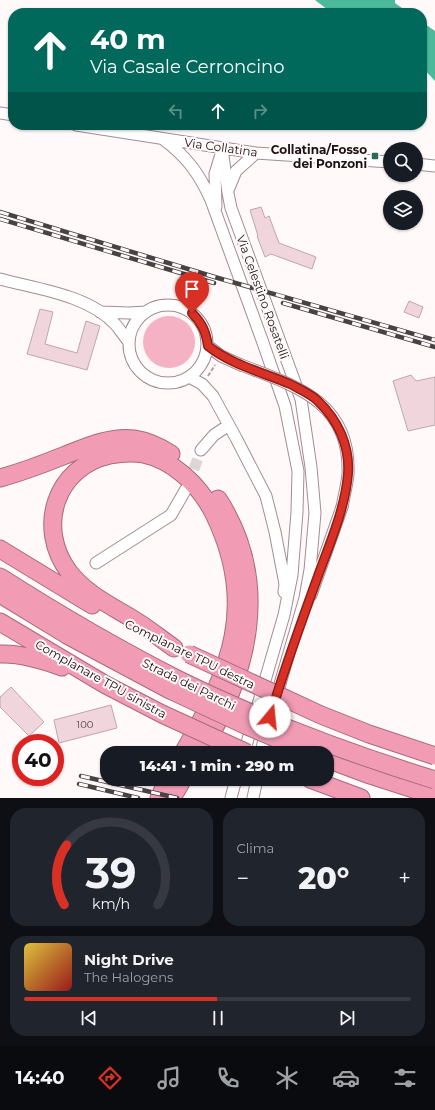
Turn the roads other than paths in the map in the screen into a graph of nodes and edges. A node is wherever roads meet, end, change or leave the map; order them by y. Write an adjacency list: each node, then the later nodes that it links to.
1 (107, 130): 2 (street, Via Collatina)
2 (163, 139): 3 (street, Via Collatina); 9 (street, Via Celestino Rosatelli)
3 (222, 148): 4 (street, Via Collatina); 8 (street, Via Celestino Rosatelli); 9 (street, Via Celestino Rosatelli)
4 (256, 153): 5 (street, Via Collatina); 8 (street)
5 (383, 162)
6 (423, 165): 7 (street)
7 (435, 166)
8 (228, 192): 28 (street, Via Celestino Rosatelli)
9 (217, 215): 24 (street, Via Celestino Rosatelli)
10 (0, 279): 11 (street)
11 (100, 312): 12 (street); 13 (street)
12 (145, 312): 13 (street); 14 (street)
13 (128, 342): 15 (street)
14 (208, 346): 15 (street); 28 (street, bridge)
15 (189, 378): 16 (street)
16 (229, 424): 17 (street); 24 (street)
17 (201, 450)
18 (0, 478): 32 (highway)
19 (186, 489): 21 (street)
20 (0, 549): 26 (highway, Complanare TPU destra)
21 (96, 563)
22 (0, 577): 29 (highway, Strada dei Parchi)
23 (0, 594): 29 (highway, Strada dei Parchi)
24 (284, 615): 34 (street, Via Celestino Rosatelli)
25 (0, 622): 30 (highway, Complanare TPU sinistra)
26 (181, 651): 31 (highway); 37 (highway, Complanare TPU destra, bridge)
27 (0, 654): 30 (highway)
28 (288, 658): 35 (street, Via Celestino Rosatelli)
29 (174, 684): 36 (highway, Strada dei Parchi, bridge); 39 (highway, Strada dei Parchi, bridge)
30 (106, 685): 33 (highway, Complanare TPU sinistra, bridge)
31 (187, 746)
32 (204, 746)
33 (232, 746)
34 (246, 746)
35 (262, 746)
36 (294, 746)
37 (435, 756)
38 (334, 762): 45 (highway)
39 (435, 780)
40 (165, 786): 46 (highway)
41 (179, 786): 47 (highway)
42 (234, 786): 48 (street)
43 (256, 786): 49 (street)
44 (329, 786): 50 (highway)
45 (435, 796)
46 (159, 798)
47 (172, 798)
48 (231, 798)
49 (253, 798)
50 (361, 798)

